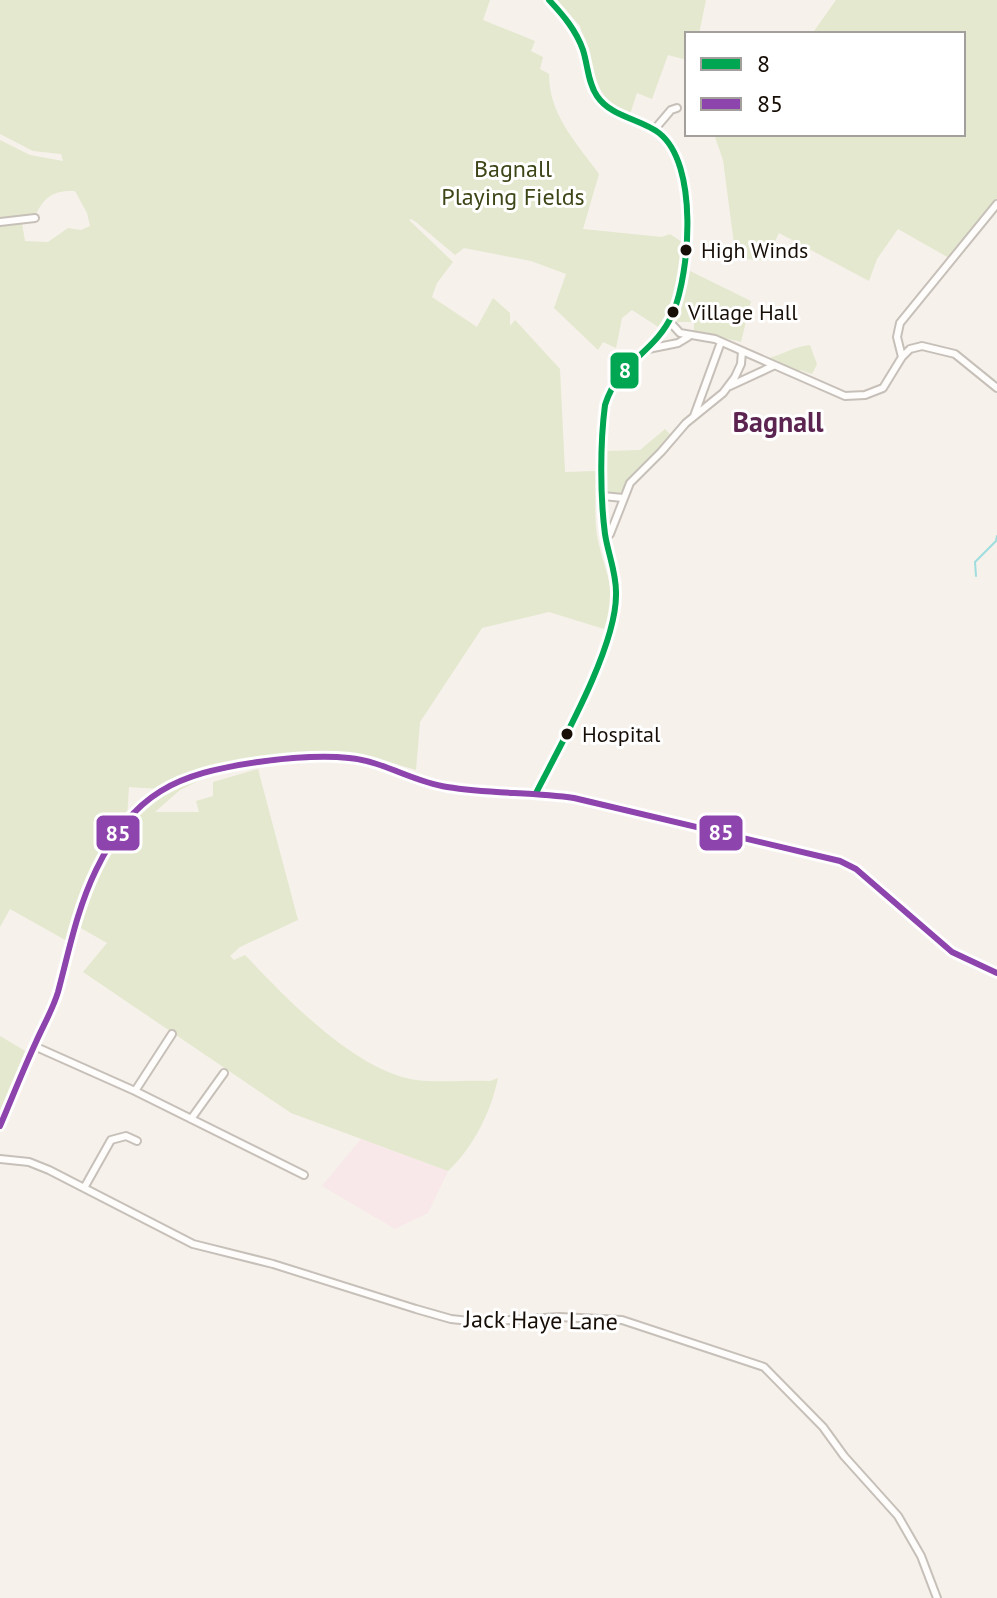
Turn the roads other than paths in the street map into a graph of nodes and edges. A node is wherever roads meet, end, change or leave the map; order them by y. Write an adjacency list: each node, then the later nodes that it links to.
1 (549, 0): 3 (street)
2 (677, 108): 3 (street)
3 (654, 130): 7 (street)
4 (997, 204): 12 (street)
5 (35, 218): 6 (street)
6 (0, 222)
7 (669, 321): 8 (street); 10 (street)
8 (688, 337): 9 (street); 10 (street)
9 (721, 342): 11 (street); 16 (street)
10 (648, 349): 17 (street)
11 (742, 351): 13 (street); 14 (street)
12 (902, 357): 13 (street); 15 (street)
13 (773, 366): 14 (street)
14 (729, 386): 16 (street)
15 (997, 388)
16 (694, 416): 18 (street)
17 (603, 496): 18 (street); 19 (street)
18 (623, 498): 19 (street)
19 (606, 538): 20 (street)
20 (536, 793): 21 (street); 23 (street)
21 (997, 973)
22 (172, 1034): 25 (street)
23 (34, 1046): 25 (street); 27 (street)
24 (224, 1073): 26 (street)
25 (135, 1091): 26 (street)
26 (191, 1119): 30 (street)
27 (0, 1126)
28 (137, 1141): 31 (street)
29 (0, 1159): 31 (street, Jack Haye Lane)
30 (304, 1175)
31 (84, 1188): 32 (street, Jack Haye Lane)
32 (937, 1598)

